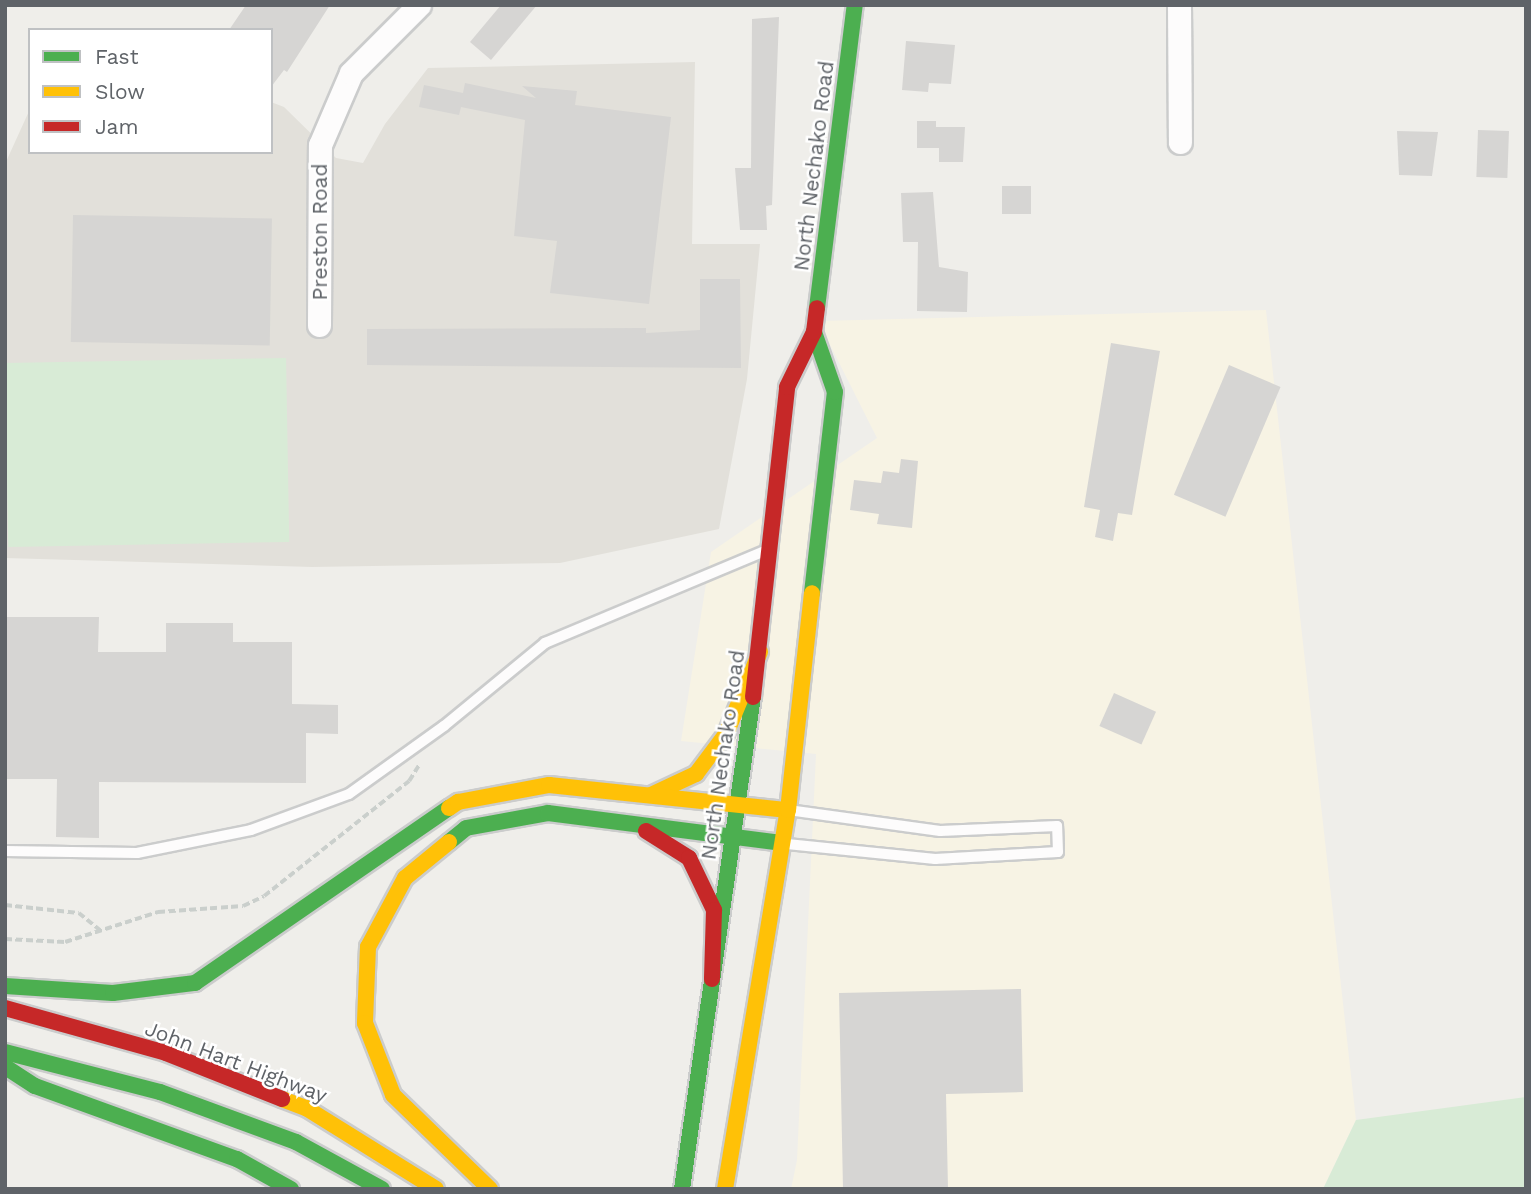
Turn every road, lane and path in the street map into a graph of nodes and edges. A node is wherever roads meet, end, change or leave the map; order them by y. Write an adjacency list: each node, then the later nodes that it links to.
1 (419, 5): 5 (street, Preston Road)
2 (855, 5): 6 (main road, North Nechako Road)
3 (1179, 5): 4 (street)
4 (1180, 142)
5 (319, 325)
6 (814, 332): 7 (main road, North Nechako Road); 12 (main road, North Nechako Road)
7 (771, 548): 8 (main road, North Nechako Road); 16 (lane)
8 (760, 652): 10 (main road); 11 (main road, North Nechako Road)
9 (423, 760): 18 (path)
10 (649, 796): 11 (main road); 21 (main road)
11 (736, 803): 12 (main road); 14 (main road, North Nechako Road)
12 (788, 810): 15 (main road, North Nechako Road); 15 (lane)
13 (638, 827): 14 (main road); 20 (main road); 28 (main road)
14 (732, 837): 15 (main road); 20 (main road, North Nechako Road)
15 (781, 843): 30 (main road, North Nechako Road)
16 (5, 851)
17 (5, 905): 18 (path)
18 (100, 930): 19 (path)
19 (5, 939)
20 (712, 979): 29 (main road, North Nechako Road)
21 (5, 986)
22 (5, 1008): 27 (main road, John Hart Highway)
23 (5, 1052): 26 (main road)
24 (5, 1066): 25 (main road)
25 (291, 1189)
26 (382, 1189)
27 (436, 1189)
28 (490, 1189)
29 (682, 1189)
30 (725, 1189)

